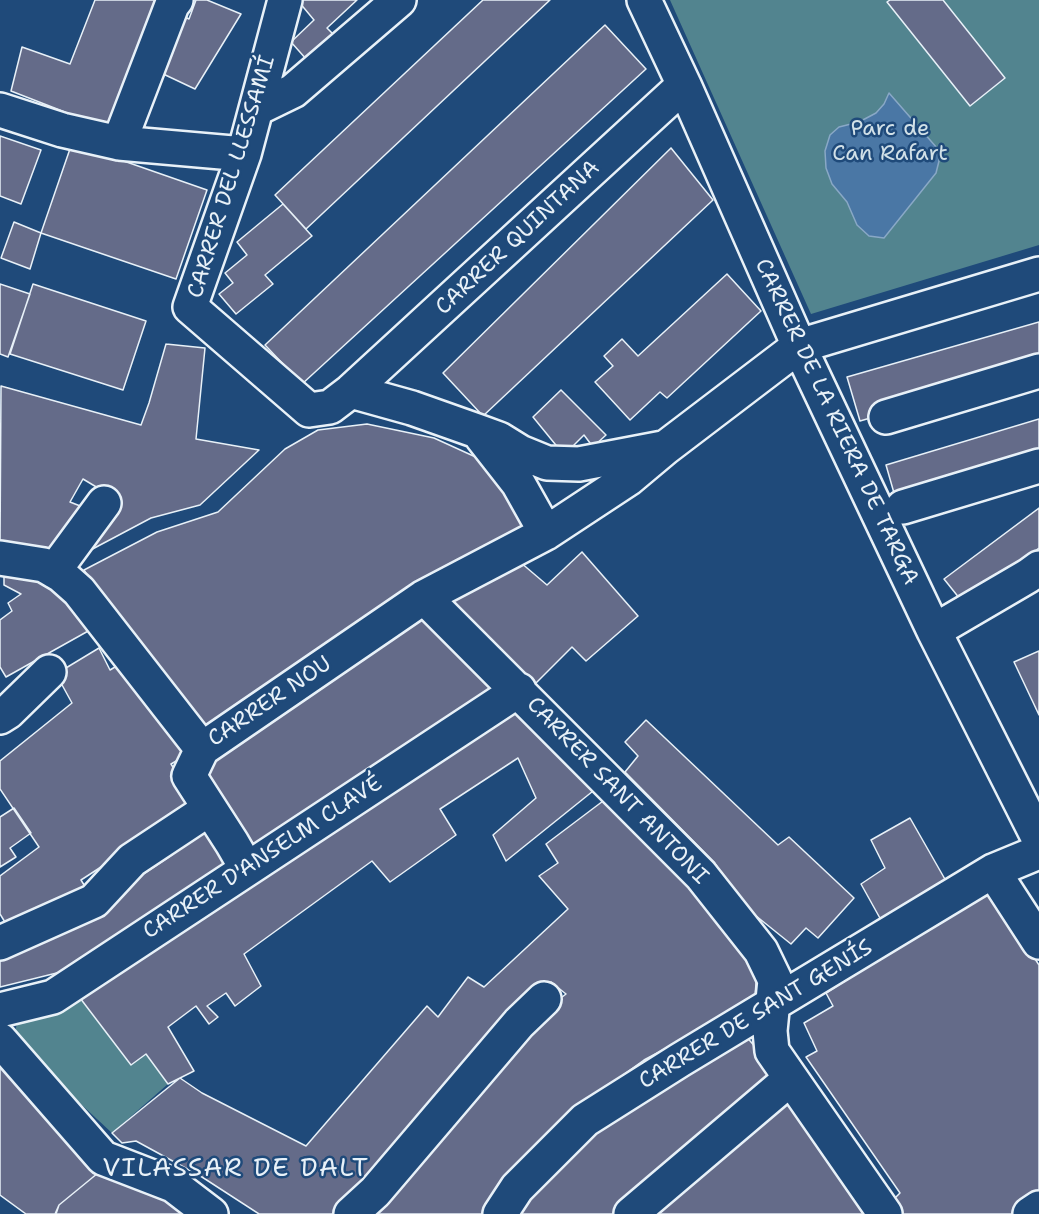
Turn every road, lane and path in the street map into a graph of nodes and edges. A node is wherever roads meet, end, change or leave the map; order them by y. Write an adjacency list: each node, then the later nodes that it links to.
1 (176, 0): 8 (street)
2 (285, 0): 6 (street, CARRER DEL LLESSAMÍ)
3 (399, 0): 6 (street)
4 (644, 0): 5 (street, CARRER DE LA RIERA DE TARGA)
5 (684, 85): 11 (street, CARRER DE LA RIERA DE TARGA); 13 (street, CARRER QUINTANA)
6 (256, 109): 9 (street, CARRER DEL LLESSAMÍ)
7 (0, 110): 8 (street)
8 (119, 142): 9 (street)
9 (244, 154): 13 (street, CARRER DEL LLESSAMÍ)
10 (1039, 274): 11 (street)
11 (799, 346): 16 (street); 25 (street, CARRER DE LA RIERA DE TARGA)
12 (1039, 371): 14 (street)
13 (351, 391): 15 (street)
14 (886, 417)
15 (477, 431): 16 (street); 20 (street)
16 (665, 448): 20 (street)
17 (1039, 466): 19 (street)
18 (104, 503): 23 (street)
19 (903, 507)
20 (546, 533): 24 (street)
21 (0, 558): 23 (street)
22 (1039, 568): 25 (street)
23 (54, 571): 29 (street)
24 (424, 597): 27 (street, CARRER SANT ANTONI); 29 (street, CARRER NOU)
25 (934, 631): 31 (street, CARRER DE LA RIERA DE TARGA)
26 (48, 672): 28 (street)
27 (519, 690): 33 (street, CARRER D'ANSELM CLAVÉ); 38 (street, CARRER SANT ANTONI)
28 (0, 717)
29 (202, 749): 30 (street, CARRER NOU)
30 (209, 809): 33 (street, CARRER NOU); 36 (street)
31 (1039, 839)
32 (1039, 852): 34 (street, CARRER DE SANT GENÍS)
33 (247, 869): 39 (street, CARRER D'ANSELM CLAVÉ)
34 (993, 871): 35 (street); 38 (street, CARRER DE SANT GENÍS)
35 (1039, 942)
36 (0, 943)
37 (544, 999): 44 (street)
38 (773, 1005): 41 (street, CARRER SANT ANTONI); 45 (street, CARRER DE SANT GENÍS)
39 (0, 1010)
40 (0, 1040): 43 (street)
41 (790, 1079): 46 (street); 47 (street, CARRER SANT ANTONI)
42 (1039, 1208): 48 (street)
43 (211, 1214)
44 (351, 1214)
45 (500, 1214)
46 (631, 1214)
47 (885, 1214)
48 (1030, 1214)

